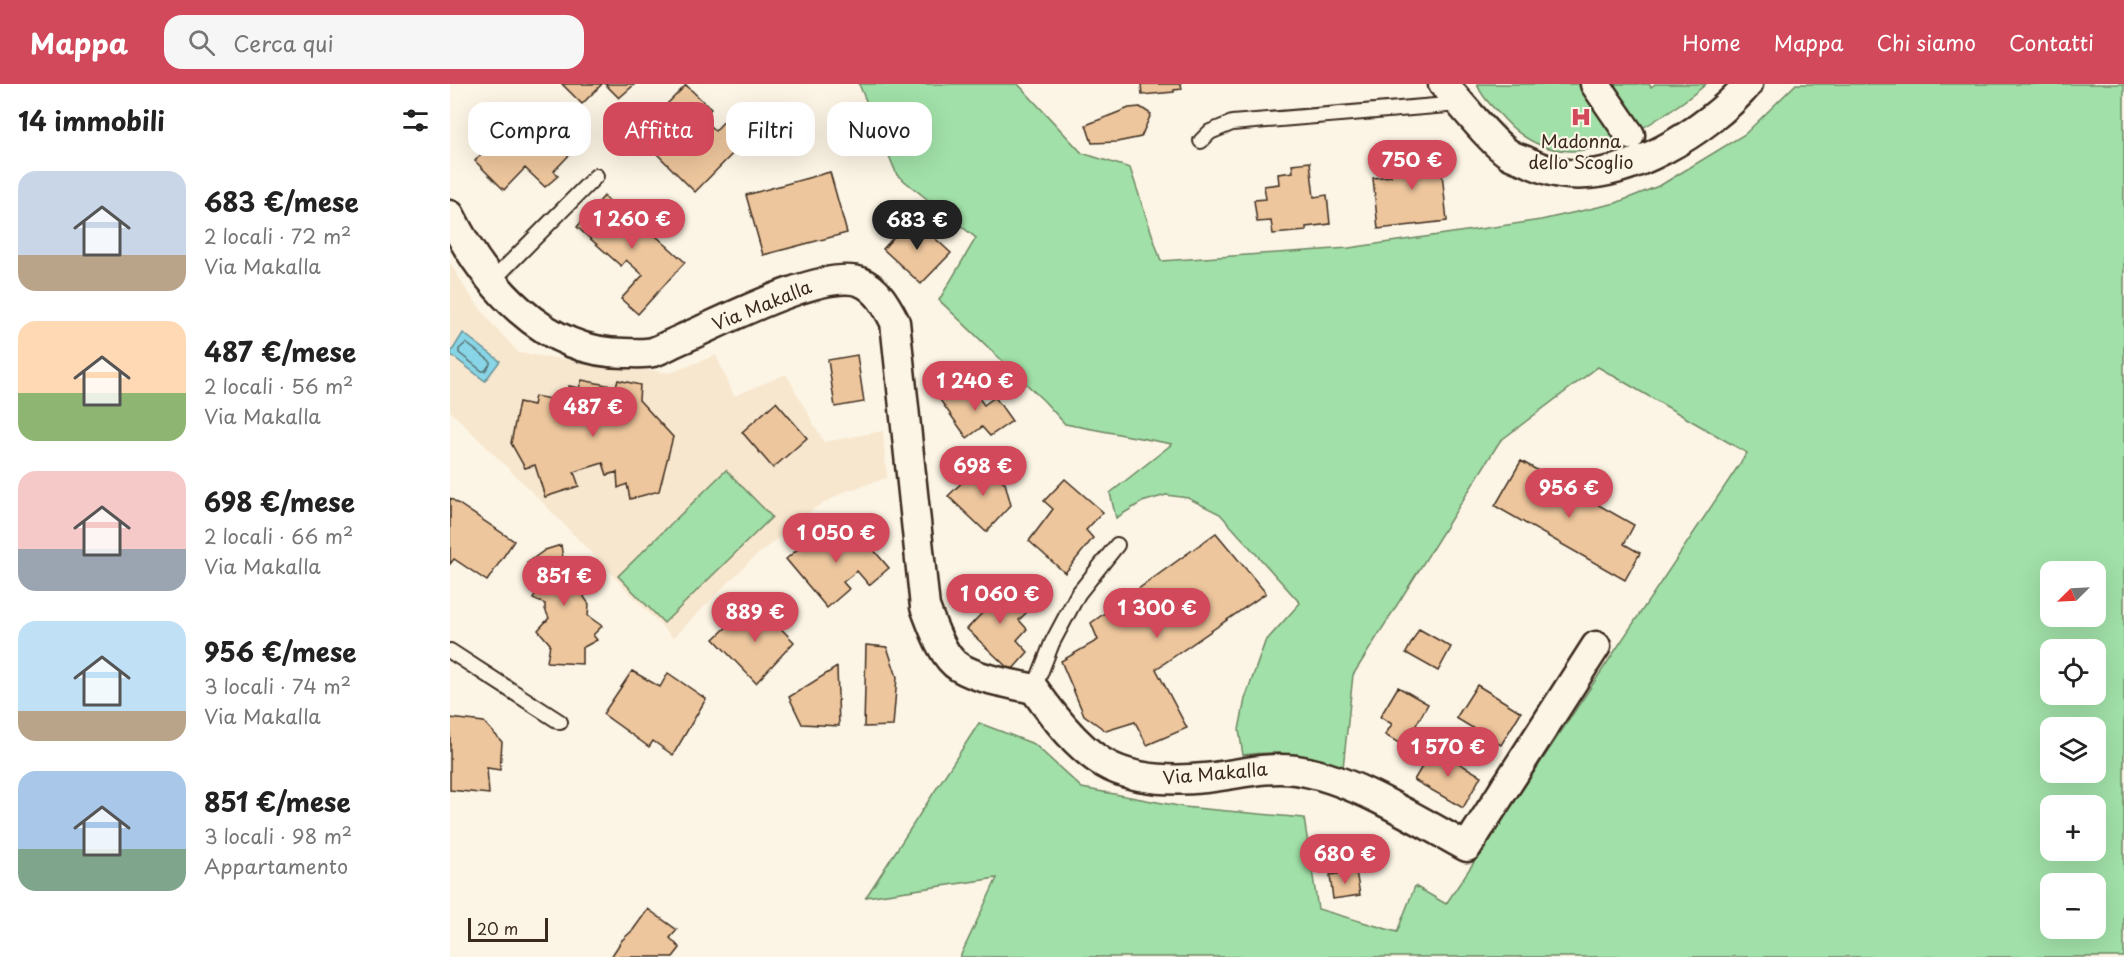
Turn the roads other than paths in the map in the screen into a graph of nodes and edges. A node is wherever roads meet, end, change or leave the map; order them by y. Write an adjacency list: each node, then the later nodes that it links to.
1 (1595, 84): 4 (street)
2 (1748, 84): 3 (street)
3 (1453, 94): 5 (lane)
4 (1630, 135)
5 (1201, 141)
6 (596, 176): 8 (lane)
7 (450, 215): 8 (street, Via Makalla)
8 (492, 281): 12 (street, Via Makalla)
9 (1117, 546): 12 (lane)
10 (1596, 646): 12 (street, Via Makalla)
11 (450, 651): 13 (lane)
12 (1034, 689)
13 (560, 722)

